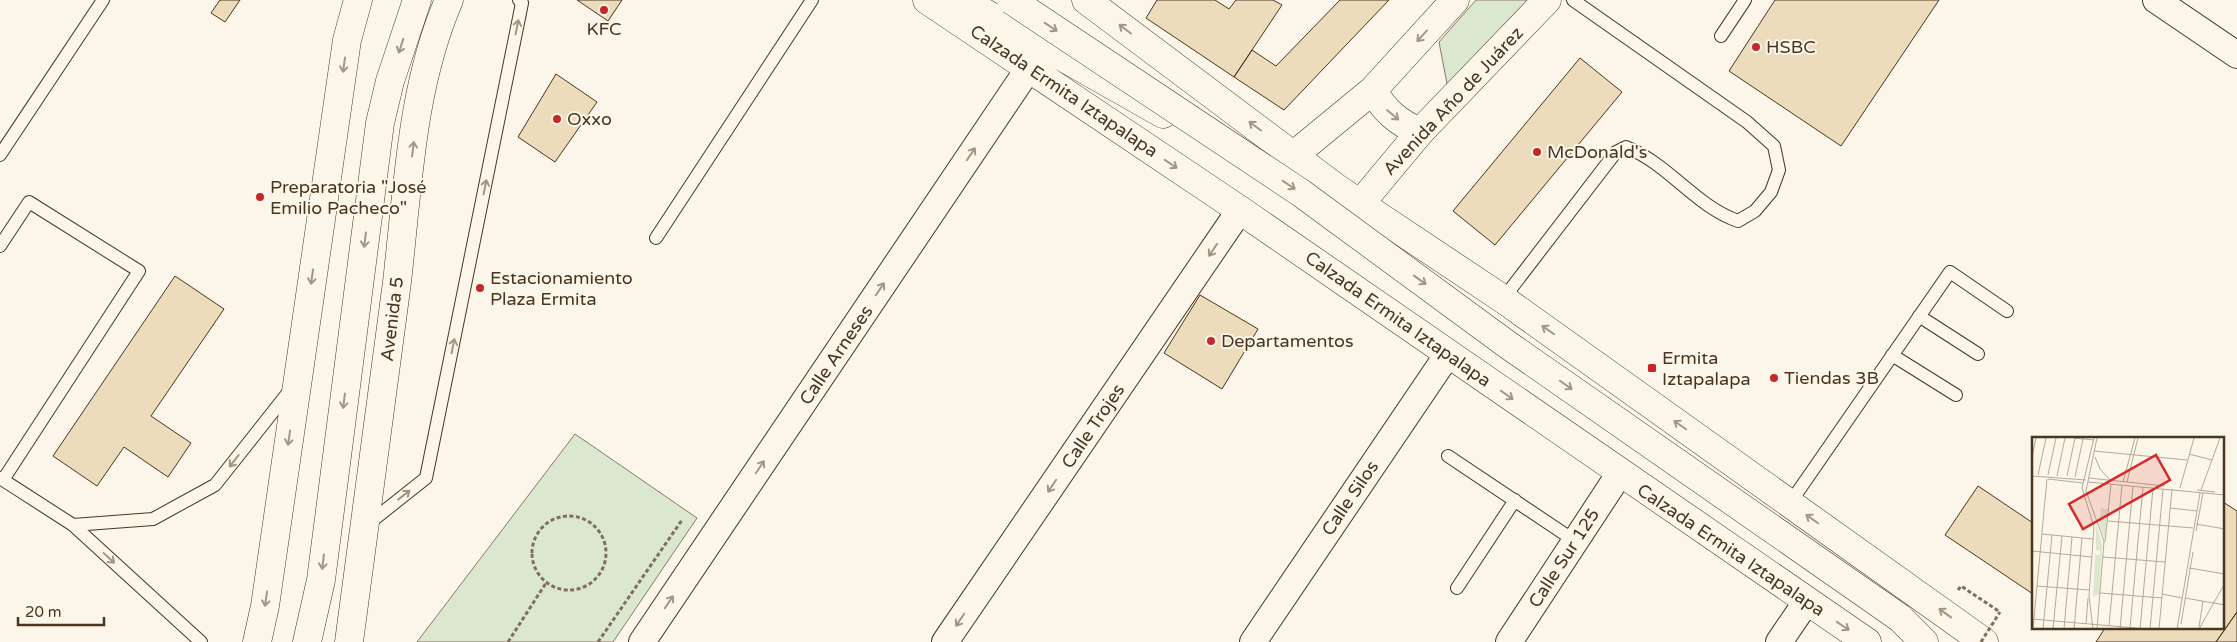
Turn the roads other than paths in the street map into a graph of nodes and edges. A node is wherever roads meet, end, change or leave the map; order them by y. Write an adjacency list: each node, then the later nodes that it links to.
1 (102, 0): 21 (lane)
2 (358, 0): 33 (main road, one-way to 33)
3 (417, 0): 47 (main road, one-way to 47)
4 (449, 0): 41 (main road, Avenida 5, one-way to 4)
5 (519, 0): 41 (lane, one-way to 5)
6 (812, 0): 25 (lane)
7 (927, 0): 18 (main road, Calzada Ermita Iztapalapa)
8 (962, 0): 22 (main road, Calzada Ermita Iztapalapa)
9 (1011, 0): 55 (main road, one-way to 55, bridge)
10 (1086, 0): 22 (main road, one-way to 10)
11 (1455, 0): 19 (main road, one-way to 19)
12 (1547, 0): 20 (main road, Avenida Año de Juárez)
13 (1573, 0): 27 (lane)
14 (1745, 0): 16 (lane)
15 (2156, 0): 17 (street)
16 (1721, 36)
17 (2234, 47)
18 (1029, 68): 24 (main road, Calzada Ermita Iztapalapa, one-way to 24); 49 (street, Calle Arneses, one-way to 18)
19 (1373, 90): 20 (main road, one-way to 20); 22 (main road)
20 (1420, 132): 23 (main road, Avenida Año de Juárez)
21 (0, 155)
22 (1294, 155): 23 (main road)
23 (1360, 204): 27 (main road)
24 (1240, 210): 30 (main road, Calzada Ermita Iztapalapa); 50 (street, Calle Trojes, one-way to 50)
25 (656, 238)
26 (0, 246): 37 (lane)
27 (1503, 298): 39 (main road, one-way to 27)
28 (2007, 311): 29 (lane)
29 (1919, 316): 31 (lane); 32 (lane)
30 (1448, 354): 36 (main road, Calzada Ermita Iztapalapa, one-way to 36); 51 (street, Calle Silos)
31 (1978, 354)
32 (1892, 355): 34 (lane); 39 (lane)
33 (297, 381): 40 (lane, one-way to 40); 45 (main road, one-way to 45)
34 (1956, 394)
35 (1448, 456): 38 (lane)
36 (1620, 474): 42 (street, Calle Sur 125); 44 (main road, Calzada Ermita Iztapalapa)
37 (2, 479): 40 (lane)
38 (1515, 500): 42 (lane); 43 (lane)
39 (1790, 503): 56 (main road, one-way to 39)
40 (73, 525): 46 (lane, one-way to 46)
41 (366, 525): 48 (main road, Avenida 5)
42 (1575, 541): 52 (street, Calle Sur 125)
43 (1457, 588)
44 (1807, 601): 53 (street); 54 (main road, Calzada Ermita Iztapalapa, one-way to 54)
45 (258, 639)
46 (201, 642)
47 (307, 642)
48 (349, 642)
49 (642, 642)
50 (945, 642)
51 (1253, 642)
52 (1509, 642)
53 (1779, 642)
54 (1867, 642)
55 (1924, 642)
56 (1982, 642)

